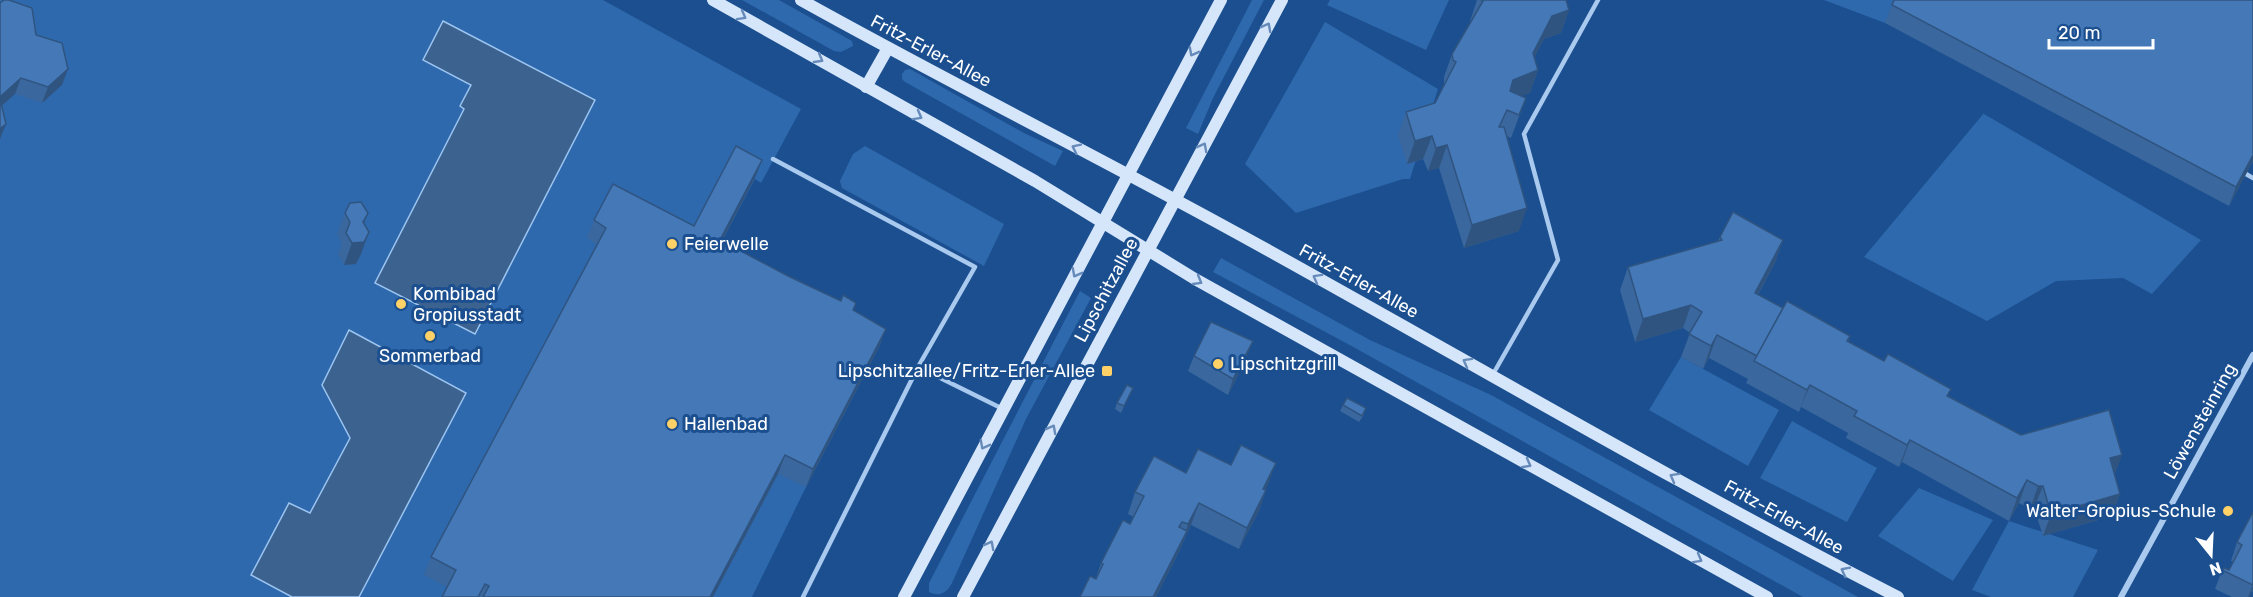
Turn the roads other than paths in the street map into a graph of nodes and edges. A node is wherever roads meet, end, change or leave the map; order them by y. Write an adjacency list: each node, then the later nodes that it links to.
1 (713, 0): 7 (street, one-way to 7)
2 (801, 0): 6 (street, Fritz-Erler-Allee)
3 (1221, 0): 10 (street, Lipschitzallee, one-way to 10)
4 (1282, 0): 12 (street, Lipschitzallee, one-way to 4)
5 (1598, 0): 17 (lane)
6 (888, 48): 7 (street); 10 (street, Fritz-Erler-Allee, one-way to 6)
7 (867, 87): 13 (street, one-way to 13)
8 (773, 159): 16 (lane)
9 (2246, 174): 11 (lane)
10 (1128, 175): 12 (street, Fritz-Erler-Allee); 13 (street, Lipschitzallee)
11 (2253, 178)
12 (1176, 199): 14 (street, Lipschitzallee); 17 (street, Fritz-Erler-Allee, one-way to 12)
13 (1103, 221): 14 (street); 18 (street, Lipschitzallee, one-way to 18)
14 (1148, 251): 21 (street, Lipschitzallee, one-way to 14); 22 (street, one-way to 22)
15 (2253, 355): 24 (street, Löwensteinring)
16 (918, 367): 18 (lane); 19 (lane)
17 (1492, 376): 23 (street, Fritz-Erler-Allee, one-way to 17)
18 (1004, 409): 20 (street, Lipschitzallee, one-way to 20)
19 (803, 597)
20 (904, 597)
21 (963, 597)
22 (1767, 597)
23 (1898, 597)
24 (2121, 597)

